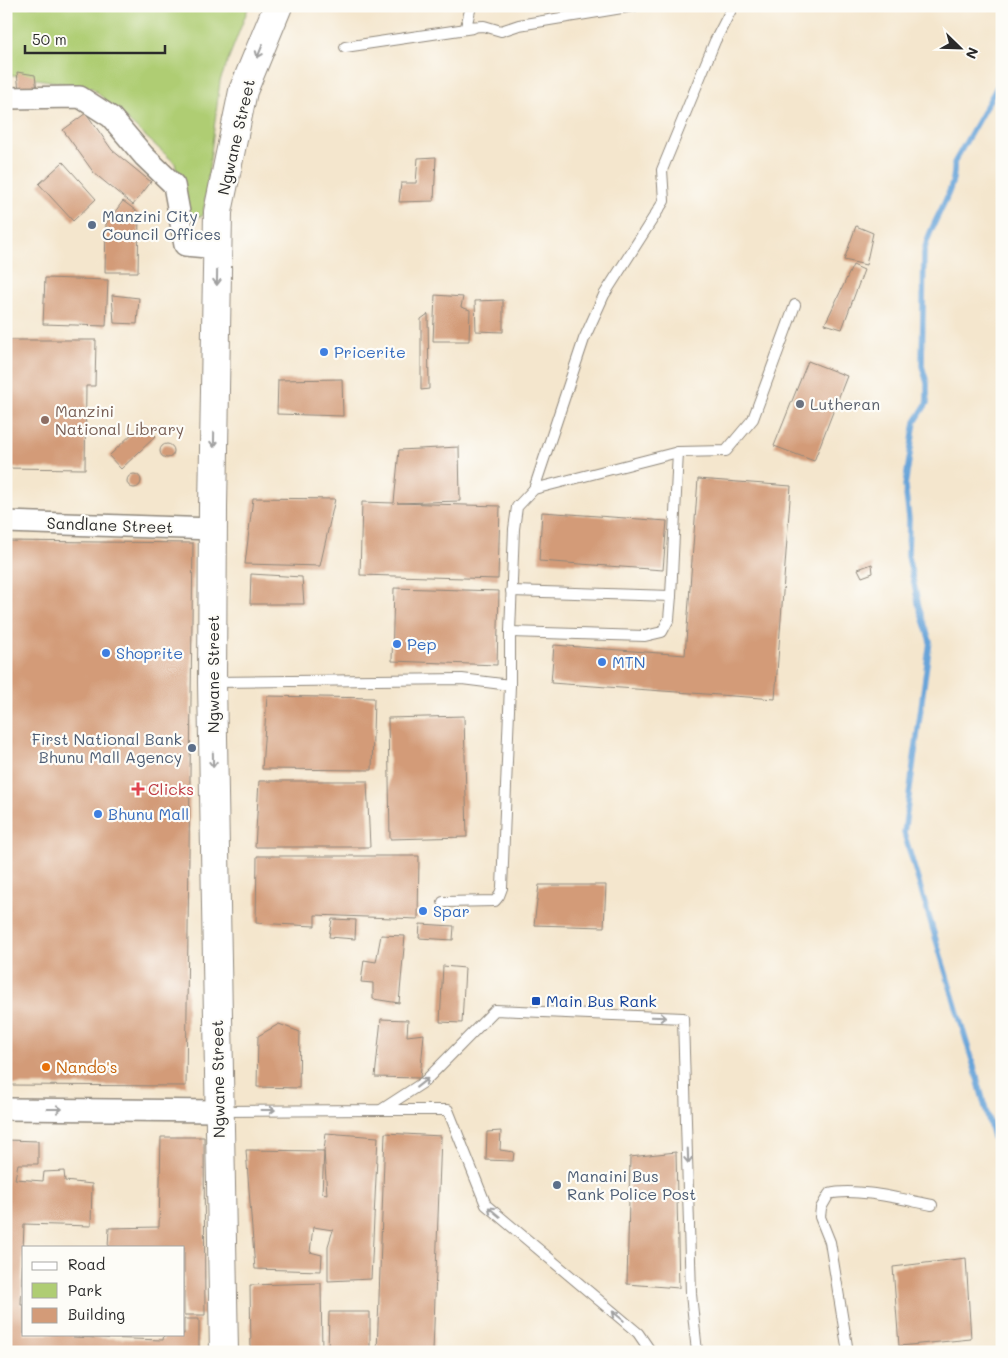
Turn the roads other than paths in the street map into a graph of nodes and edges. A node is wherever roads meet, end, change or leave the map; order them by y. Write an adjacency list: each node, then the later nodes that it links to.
1 (278, 6): 8 (main road, Ngwane Street, one-way to 8)
2 (470, 6): 5 (lane)
3 (634, 6): 5 (lane)
4 (734, 6): 11 (lane)
5 (484, 26): 6 (lane)
6 (345, 47)
7 (6, 98): 8 (street)
8 (218, 248): 13 (main road, Ngwane Street, one-way to 13)
9 (795, 305): 10 (lane)
10 (678, 452): 11 (lane); 15 (lane)
11 (534, 489): 14 (lane)
12 (6, 522): 13 (street, Sandlane Street)
13 (213, 529): 17 (main road, Ngwane Street)
14 (511, 591): 15 (lane); 16 (lane)
15 (671, 596): 16 (lane)
16 (510, 632): 18 (lane)
17 (212, 682): 18 (lane); 22 (main road, Ngwane Street, one-way to 22)
18 (510, 686): 19 (lane)
19 (443, 902)
20 (6, 1109): 22 (street, one-way to 22)
21 (382, 1110): 22 (lane, one-way to 21); 25 (lane, one-way to 21); 26 (lane, one-way to 26)
22 (219, 1111): 24 (main road, Ngwane Street)
23 (932, 1204): 27 (lane)
24 (224, 1352)
25 (651, 1352)
26 (697, 1352)
27 (848, 1352)

